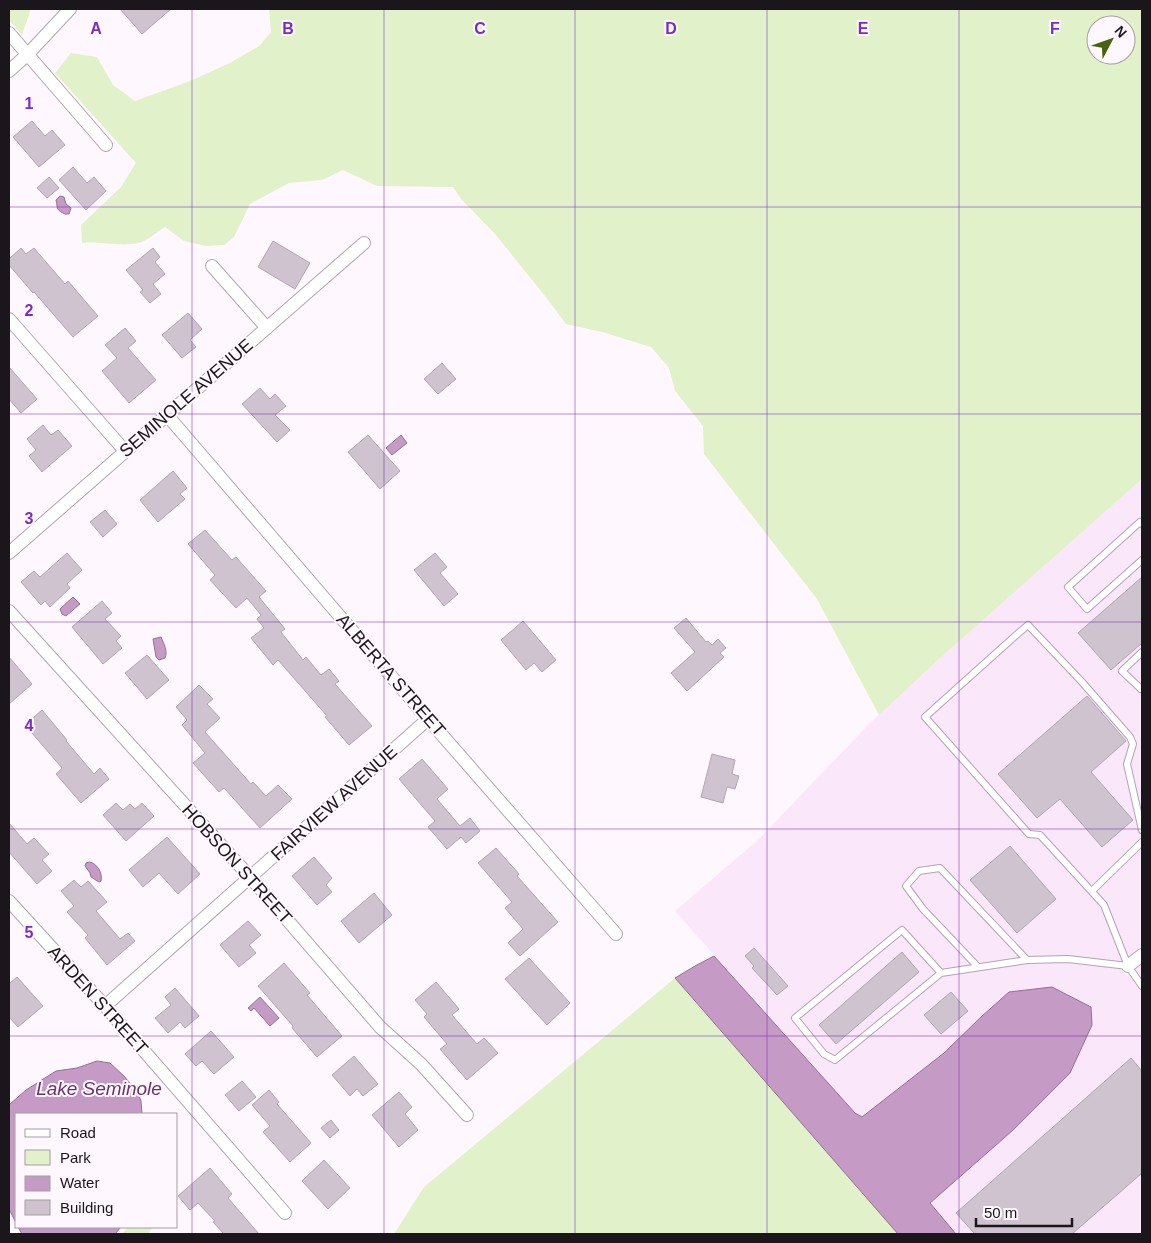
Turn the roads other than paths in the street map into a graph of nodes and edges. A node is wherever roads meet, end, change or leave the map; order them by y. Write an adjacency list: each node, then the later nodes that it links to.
1 (70, 9): 3 (street)
2 (9, 32): 3 (street)
3 (28, 55): 4 (street); 5 (street)
4 (9, 71)
5 (106, 145)
6 (364, 243): 9 (street, SEMINOLE AVENUE)
7 (212, 266): 9 (street)
8 (9, 319): 11 (street)
9 (267, 328): 10 (street, SEMINOLE AVENUE)
10 (167, 414): 11 (street, SEMINOLE AVENUE); 18 (street, ALBERTA STREET)
11 (125, 451): 13 (street, SEMINOLE AVENUE)
12 (1142, 524): 14 (lane)
13 (9, 553)
14 (1142, 560)
15 (9, 611): 21 (street, HOBSON STREET)
16 (1142, 652): 17 (lane)
17 (1141, 690)
18 (428, 719): 21 (street, FAIRVIEW AVENUE); 24 (street, ALBERTA STREET)
19 (1142, 830): 22 (lane)
20 (1142, 842): 22 (lane)
21 (250, 877): 31 (street, FAIRVIEW AVENUE); 32 (street, HOBSON STREET)
22 (1092, 891): 27 (lane)
23 (9, 901): 31 (street, ARDEN STREET)
24 (616, 934)
25 (1142, 955): 27 (street)
26 (1027, 960): 27 (lane); 28 (lane); 28 (lane)
27 (1128, 966): 30 (lane)
28 (978, 967): 29 (lane)
29 (941, 973): 29 (lane)
30 (1142, 986)
31 (105, 1006): 33 (street, ARDEN STREET)
32 (467, 1115)
33 (285, 1213)

